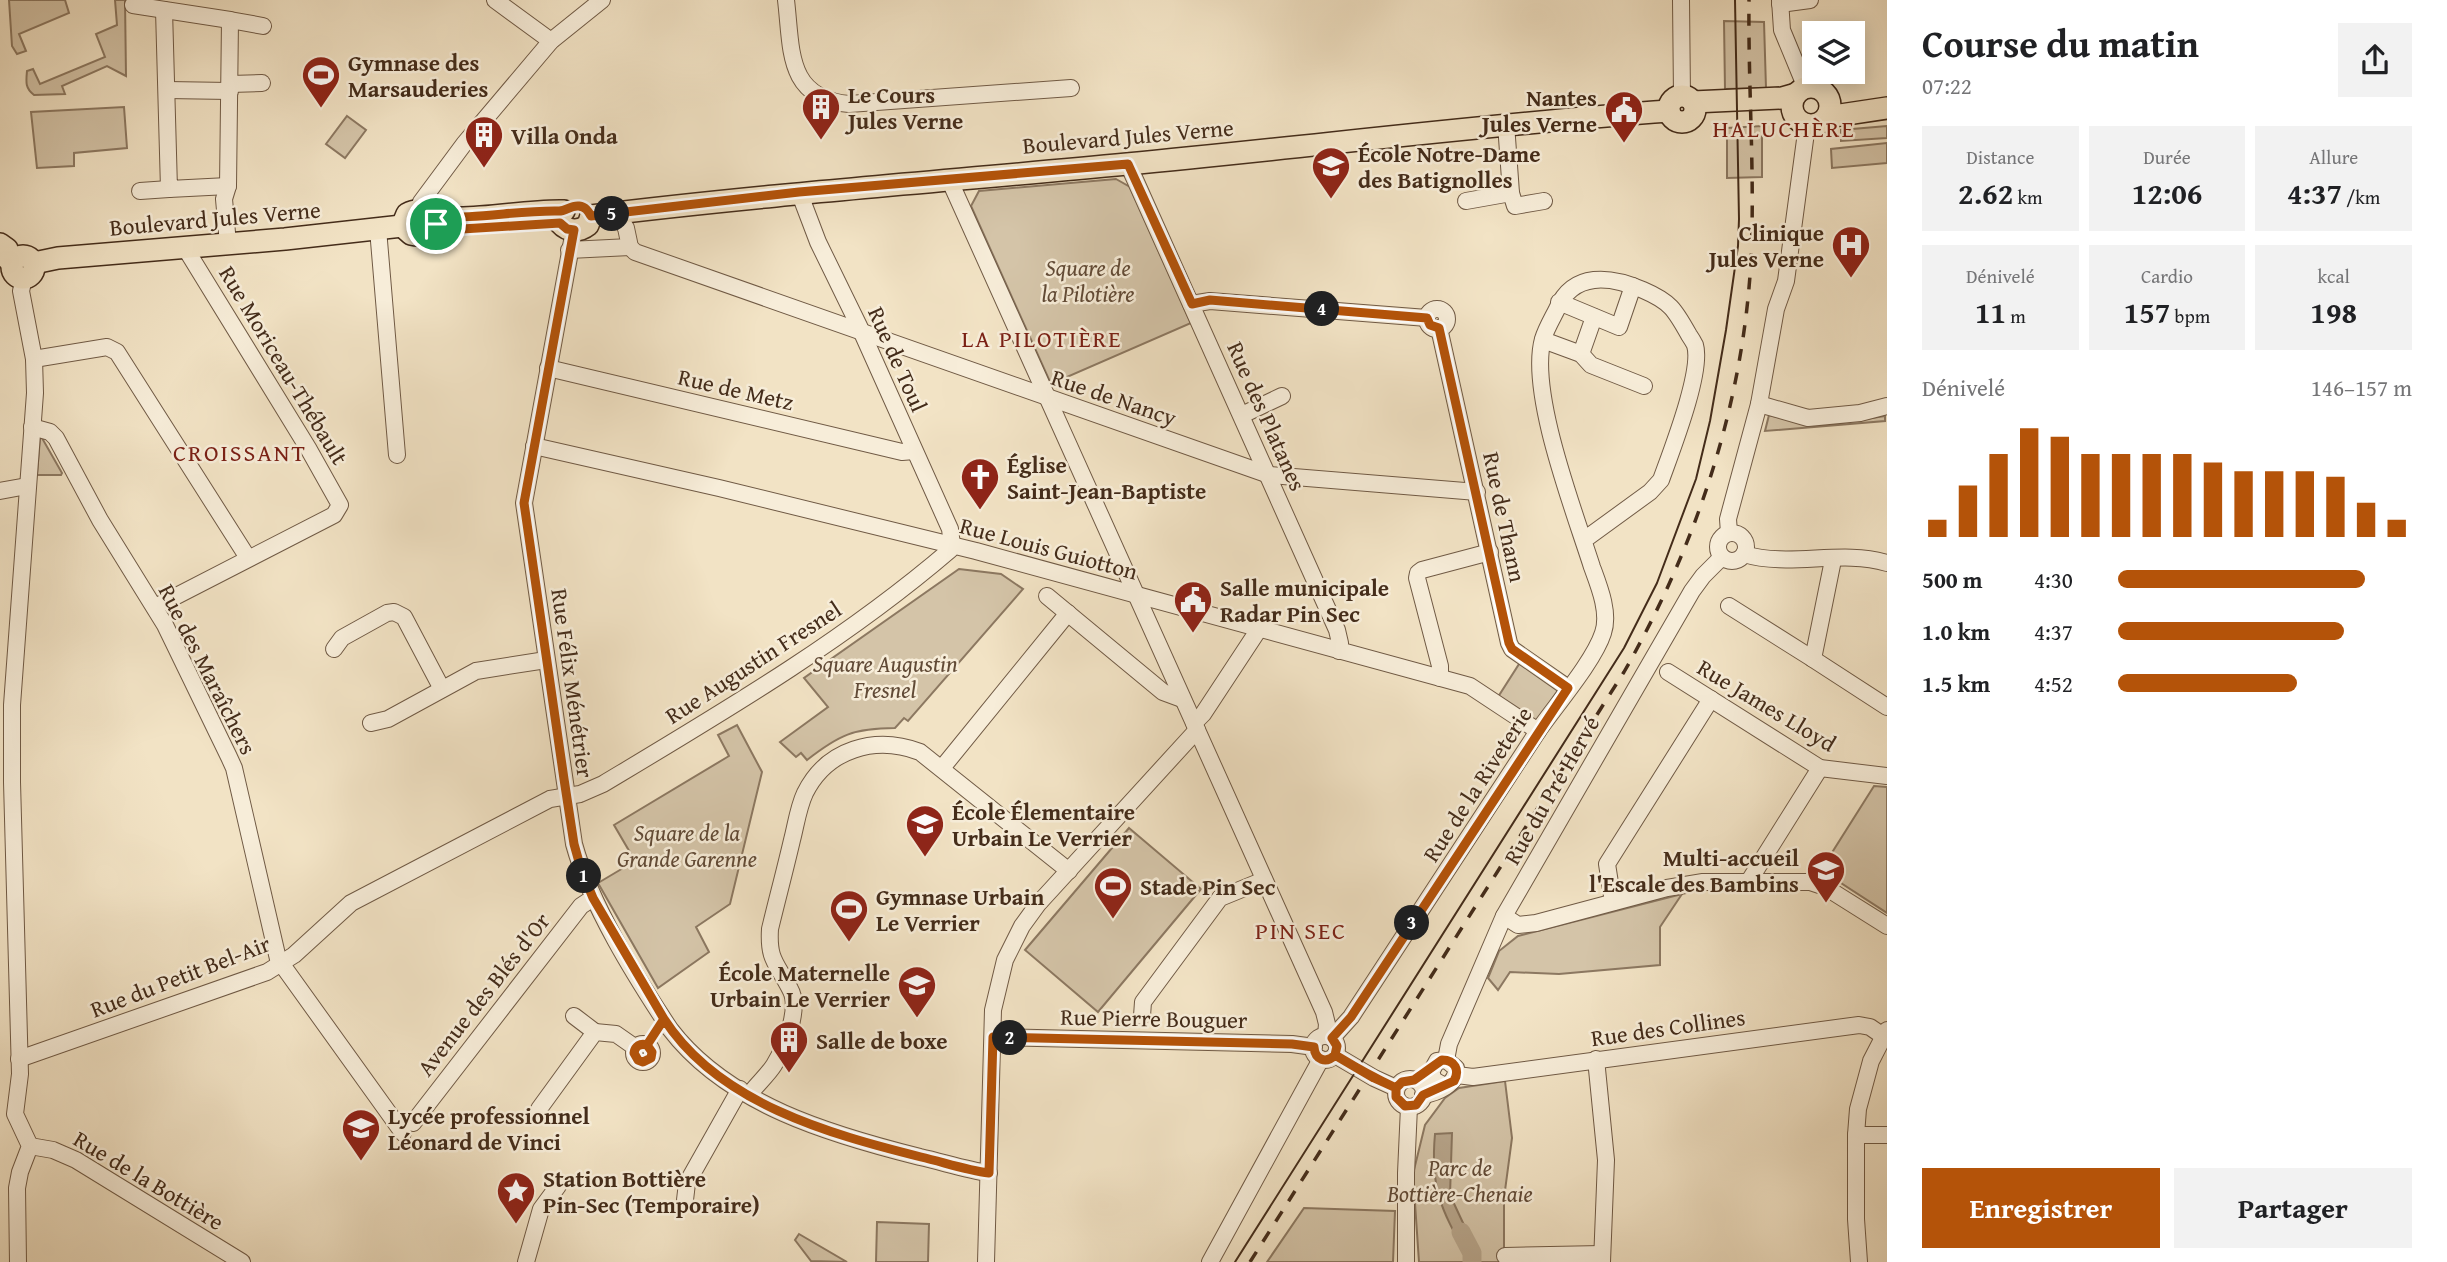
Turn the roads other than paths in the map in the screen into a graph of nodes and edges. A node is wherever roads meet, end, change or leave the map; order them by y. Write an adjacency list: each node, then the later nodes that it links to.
1 (495, 0): 11 (street)
2 (602, 0): 11 (street)
3 (786, 0): 14 (street)
4 (1681, 0): 18 (street)
5 (1810, 0): 6 (street)
6 (1780, 2): 16 (street)
7 (133, 5): 8 (street)
8 (164, 10): 9 (street); 15 (street)
9 (230, 20): 10 (street); 13 (street)
10 (263, 26)
11 (551, 41): 33 (street)
12 (262, 83): 13 (street)
13 (230, 88): 15 (street); 25 (street)
14 (1071, 89)
15 (167, 90): 26 (street)
16 (1801, 91): 18 (main road, Boulevard Jules Verne); 19 (main road); 21 (main road)
17 (1887, 97): 19 (main road)
18 (1685, 106): 21 (main road, Boulevard Jules Verne); 22 (main road, Boulevard Jules Verne)
19 (1828, 107): 20 (main road); 21 (main road)
20 (1887, 108)
21 (1801, 120): 52 (street)
22 (1506, 124): 23 (main road, Boulevard Jules Verne); 29 (street)
23 (1128, 164): 24 (main road, Boulevard Jules Verne); 42 (street, Rue des Platanes)
24 (949, 179): 28 (main road, Boulevard Jules Verne); 51 (street)
25 (228, 186): 26 (street); 36 (street)
26 (169, 189): 27 (street)
27 (140, 191)
28 (799, 192): 32 (main road, Boulevard Jules Verne); 44 (street, Rue de Toul)
29 (1511, 193): 30 (street); 31 (street)
30 (1466, 201)
31 (1544, 201)
32 (616, 214): 34 (main road, Boulevard Jules Verne); 38 (street)
33 (429, 218): 34 (main road); 35 (main road, Boulevard Jules Verne)
34 (567, 228): 38 (street, Rue de Nancy); 48 (street, Rue Félix Ménétrier)
35 (378, 229): 36 (main road, Boulevard Jules Verne); 58 (street)
36 (228, 244): 37 (main road, Boulevard Jules Verne)
37 (184, 246): 39 (main road, Boulevard Jules Verne); 69 (street, Rue Moriceau-Thébault)
38 (630, 247): 44 (street, Rue de Nancy)
39 (13, 262): 47 (street)
40 (1633, 286): 41 (street); 43 (street); 64 (street)
41 (1564, 295): 43 (street); 45 (street)
42 (1192, 304): 54 (street, Rue des Platanes); 62 (street, Rue de Thann)
43 (1594, 317): 46 (street)
44 (861, 331): 51 (street, Rue de Nancy); 57 (street, Rue de Toul)
45 (1542, 340): 46 (street); 64 (street, Rue de la Riveterie)
46 (1581, 354): 49 (street)
47 (34, 359): 55 (street); 69 (street)
48 (548, 368): 56 (street, Rue Félix Ménétrier); 57 (street, Rue de Metz)
49 (1644, 386)
50 (1282, 396): 54 (street)
51 (1049, 398): 59 (street, Rue de Nancy); 72 (street)
52 (1759, 404): 53 (street); 63 (street)
53 (1887, 407)
54 (1242, 415): 59 (street, Rue des Platanes)
55 (32, 427): 60 (street); 75 (street, Rue des Maraîchers)
56 (534, 446): 65 (street, Rue Louis Guiotton); 81 (street, Rue Félix Ménétrier)
57 (914, 451): 65 (street, Rue de Toul)
58 (397, 454)
59 (1269, 475): 62 (street, Rue de Nancy); 79 (street, Rue des Platanes)
60 (27, 486): 61 (street); 95 (street)
61 (0, 491)
62 (1477, 492): 66 (street, Rue de Thann)
63 (1729, 533): 67 (street); 68 (street)
64 (1584, 540): 84 (street, Rue de la Riveterie)
65 (952, 545): 72 (street, Rue Louis Guiotton); 96 (street, Rue Augustin Fresnel)
66 (1490, 552): 83 (street); 84 (street, Rue de Thann)
67 (1744, 554): 68 (street); 70 (street)
68 (1722, 557): 102 (street, Rue du Pré Hervé)
69 (248, 558): 75 (street)
70 (1833, 559): 71 (street); 80 (street)
71 (1887, 563)
72 (1135, 595): 77 (street, Rue Louis Guiotton); 86 (street)
73 (1047, 596): 76 (street)
74 (1730, 606): 80 (street)
75 (155, 607): 104 (street, Rue des Maraîchers)
76 (1068, 613): 86 (street); 92 (street)
77 (1259, 629): 79 (street, Rue Louis Guiotton); 90 (street)
78 (334, 649): 85 (street)
79 (1339, 651): 83 (street, Rue Louis Guiotton)
80 (1813, 659): 88 (street)
81 (546, 660): 85 (street); 96 (street, Rue Félix Ménétrier)
82 (1668, 672): 87 (street, Rue James Lloyd)
83 (1440, 678): 91 (street, Rue Louis Guiotton)
84 (1568, 688): 91 (street, Rue de la Riveterie)
85 (443, 689): 89 (street)
86 (1182, 699): 90 (street)
87 (1711, 699): 93 (street, Rue James Lloyd); 101 (street)
88 (1887, 707)
89 (372, 723)
90 (1195, 727): 97 (street); 98 (street)
91 (1538, 731): 111 (street, Rue de la Riveterie)
92 (942, 768): 97 (street); 119 (street)
93 (1820, 768): 94 (street, Rue James Lloyd); 99 (street)
94 (1887, 776)
95 (6, 783): 112 (street)
96 (567, 795): 100 (street, Rue Félix Ménétrier); 104 (street, Rue du Petit Bel-Air)
97 (1069, 871): 110 (street)
98 (1264, 880): 106 (street); 111 (street)
99 (1749, 881): 101 (street); 103 (street)
100 (593, 898): 104 (street, Avenue des Blés d'Or); 107 (street, Rue Félix Ménétrier)
101 (1613, 902): 102 (street)
102 (1504, 916): 114 (street, Rue du Pré Hervé)
103 (1887, 926)
104 (281, 964): 112 (street, Rue du Petit Bel-Air)
105 (574, 1016): 108 (street)
106 (1142, 1016)
107 (664, 1019): 108 (street); 119 (street, Rue Félix Ménétrier)
108 (595, 1032): 122 (street)
109 (1885, 1033): 113 (street, Rue des Collines); 124 (street)
110 (993, 1037): 111 (street, Rue Pierre Bouguer); 127 (street)
111 (1326, 1047): 118 (street); 136 (street, Rue de la Riveterie)
112 (19, 1059): 123 (street)
113 (1596, 1059): 115 (street, Rue des Collines); 131 (street)
114 (1439, 1064): 115 (street); 116 (street); 117 (street)
115 (1457, 1074): 117 (street)
116 (1414, 1080): 118 (street); 120 (street)
117 (1443, 1085): 120 (street)
118 (1396, 1088): 121 (street)
119 (745, 1092): 127 (street, Rue Félix Ménétrier); 129 (street)
120 (1423, 1095): 121 (street)
121 (1409, 1107): 137 (street)
122 (539, 1109)
123 (8, 1112): 126 (street)
124 (1856, 1135): 125 (street); 138 (street)
125 (1887, 1135)
126 (30, 1146): 132 (street); 133 (street, Rue de la Bottière)
127 (989, 1173): 135 (street)
128 (558, 1186): 134 (street)
129 (685, 1200)
130 (1505, 1256): 131 (street)
131 (1602, 1258)
132 (18, 1262)
133 (242, 1262)
134 (526, 1262)
135 (986, 1262)
136 (1210, 1262)
137 (1406, 1262)
138 (1859, 1262)

